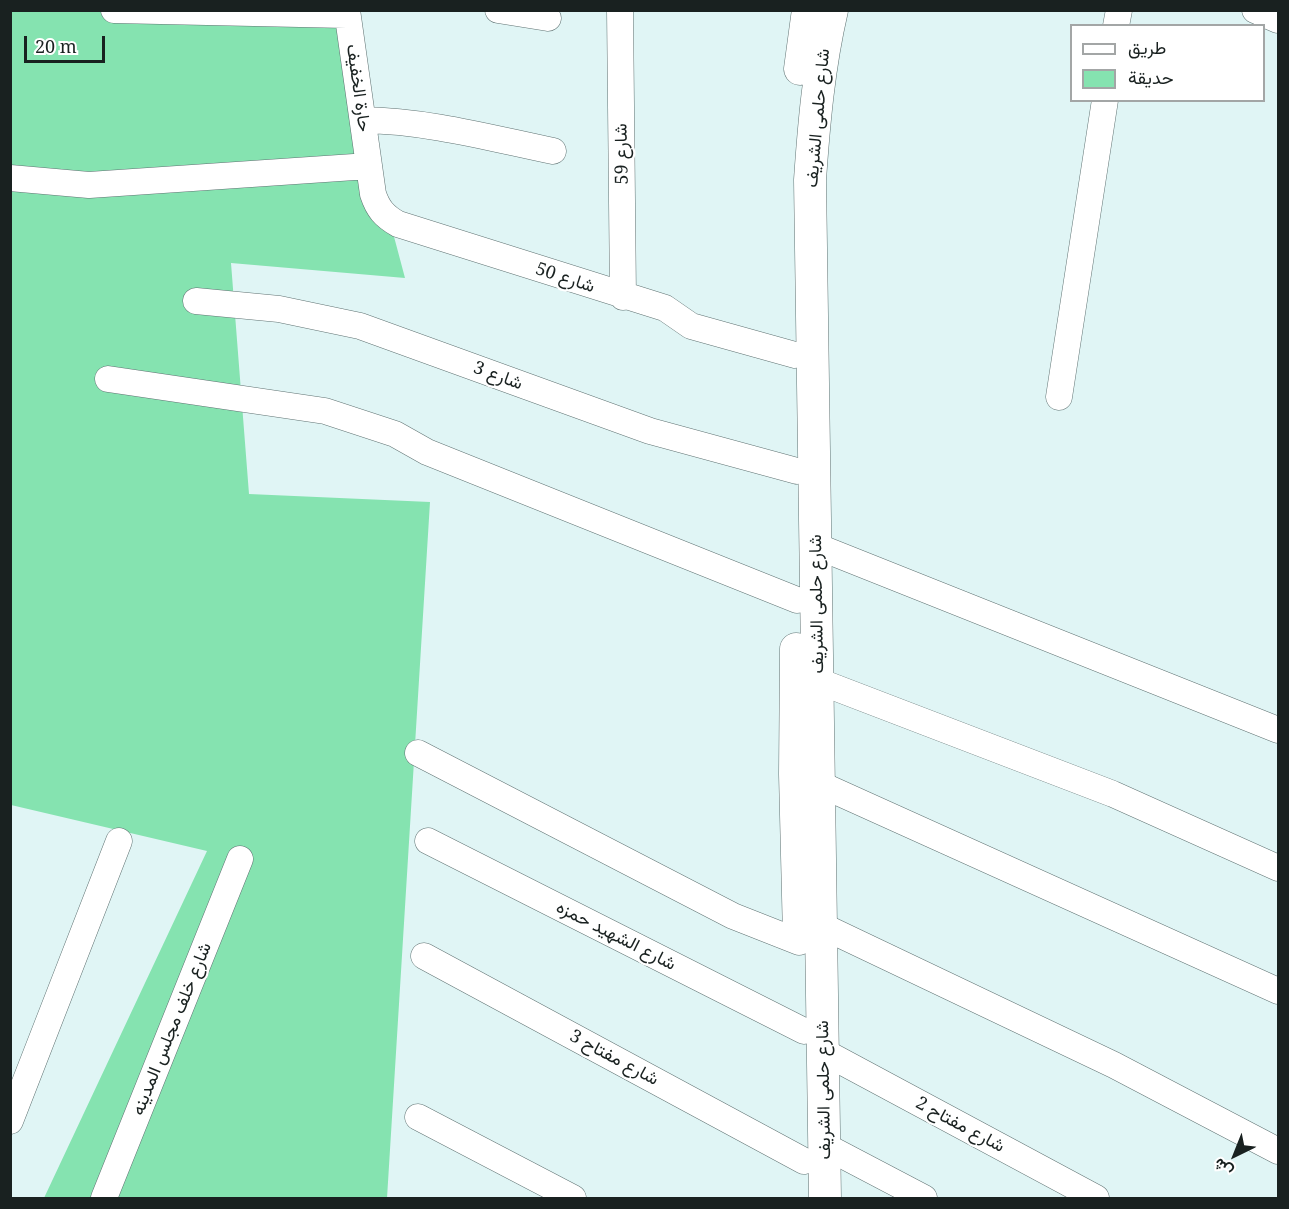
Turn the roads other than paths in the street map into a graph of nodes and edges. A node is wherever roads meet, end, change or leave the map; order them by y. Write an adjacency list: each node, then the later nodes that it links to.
1 (114, 10): 7 (street)
2 (498, 10): 8 (street)
3 (620, 10): 15 (street, شارع 59)
4 (808, 10): 17 (street, شارع حلمى الشريف)
5 (832, 10): 21 (street, شارع حلمى الشريف)
6 (1255, 10): 9 (street)
7 (347, 13): 11 (street, حارة الخفيف)
8 (548, 18)
9 (1278, 20)
10 (1105, 102): 19 (street)
11 (363, 120): 12 (street); 13 (street, حارة الخفيف)
12 (553, 151)
13 (369, 166): 14 (street); 15 (street, شارع 50)
14 (10, 178)
15 (623, 297): 17 (street, شارع 50)
16 (196, 301): 20 (street, شارع 3)
17 (795, 355): 20 (street, شارع حلمى الشريف)
18 (108, 379): 22 (street)
19 (1059, 397)
20 (797, 471): 22 (street, شارع حلمى الشريف)
21 (816, 546): 23 (street, شارع حلمى الشريف); 24 (street)
22 (797, 600): 26 (street, شارع حلمى الشريف)
23 (818, 681): 26 (street, شارع حلمى الشريف); 30 (street)
24 (1278, 729)
25 (418, 753): 31 (street)
26 (807, 778): 31 (street, شارع حلمى الشريف); 33 (street)
27 (119, 841): 36 (street)
28 (428, 841): 34 (street, شارع الشهيد حمزه)
29 (240, 859): 39 (street, شارع خلف مجلس المدينه)
30 (1278, 868)
31 (810, 933): 34 (street, شارع حلمى الشريف); 37 (street)
32 (424, 956): 38 (street, شارع مفتاح 3)
33 (1278, 991)
34 (814, 1042): 38 (street, شارع حلمى الشريف); 44 (street, شارع مفتاح 2)
35 (418, 1117): 40 (street)
36 (10, 1121)
37 (1278, 1151)
38 (814, 1153): 41 (street, شارع حلمى الشريف); 42 (street, شارع حلمى الشريف); 43 (street, شارع مفتاح 3)
39 (104, 1198)
40 (573, 1198)
41 (805, 1198)
42 (825, 1198)
43 (924, 1198)
44 (1096, 1198)

